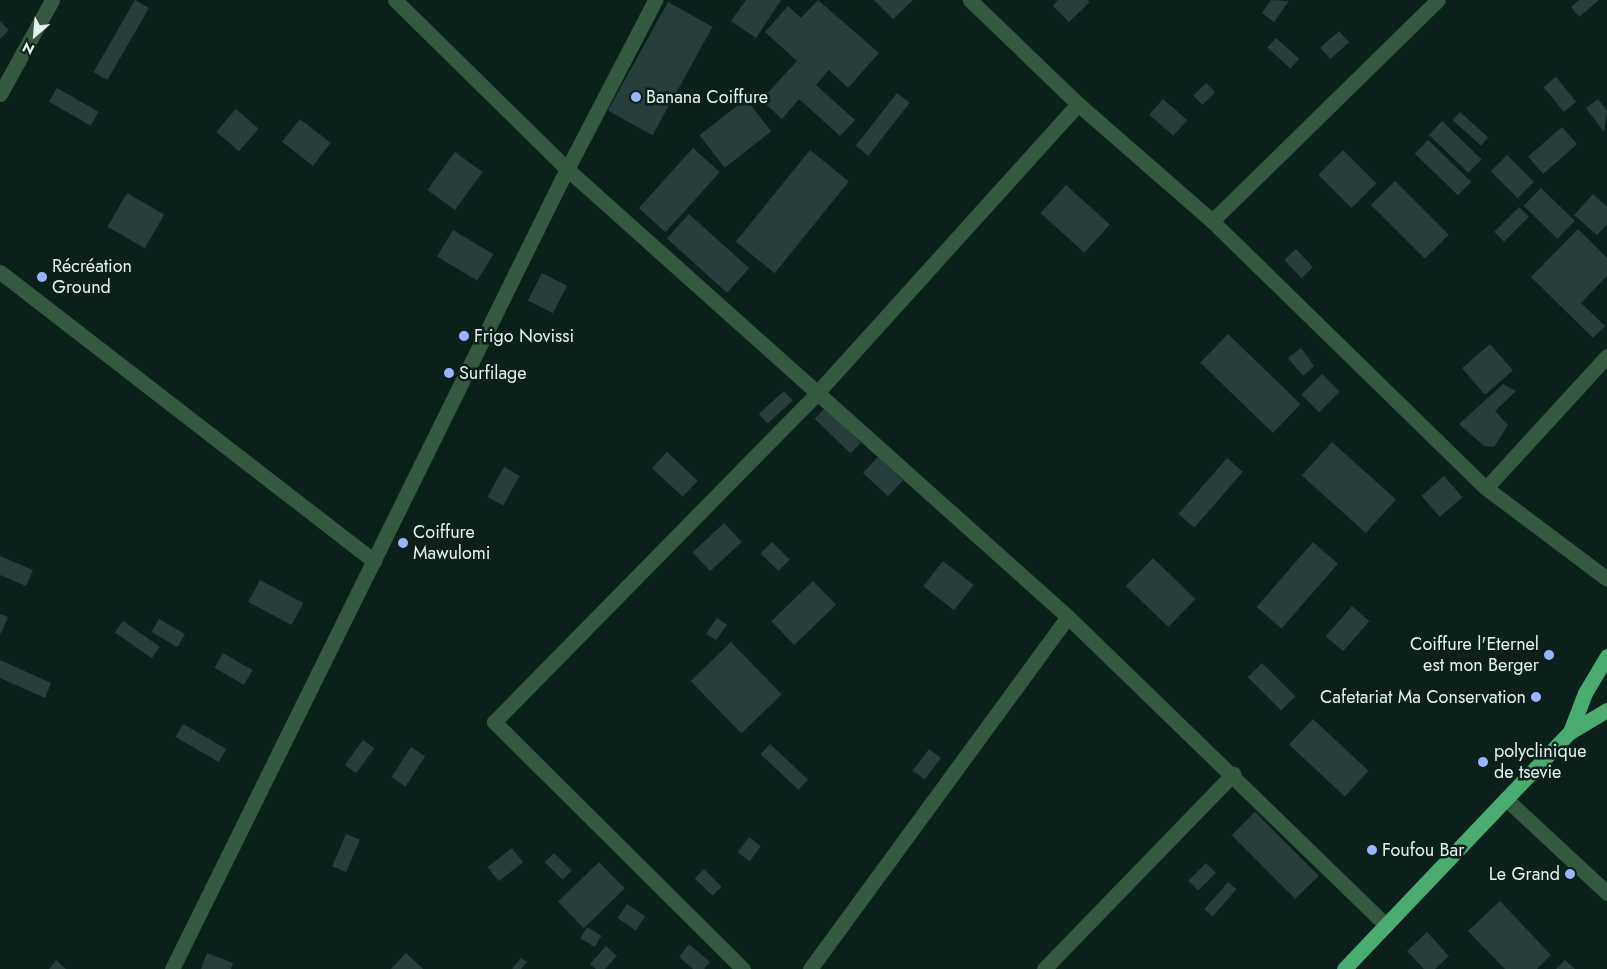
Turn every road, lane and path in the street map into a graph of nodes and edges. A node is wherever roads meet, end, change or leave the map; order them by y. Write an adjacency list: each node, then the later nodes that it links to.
1 (52, 0): 6 (street)
2 (395, 0): 8 (street)
3 (655, 0): 8 (street)
4 (970, 0): 7 (street)
5 (1438, 0): 9 (street)
6 (0, 94)
7 (1078, 104): 9 (street); 12 (street)
8 (567, 170): 12 (street); 14 (street)
9 (1212, 221): 13 (street)
10 (0, 272): 14 (street)
11 (1607, 356): 13 (street)
12 (816, 394): 16 (street); 25 (street)
13 (1486, 488): 15 (street)
14 (374, 561): 24 (street)
15 (1607, 578)
16 (1068, 617): 20 (street); 26 (street)
17 (1607, 656): 19 (highway)
18 (1607, 710): 19 (highway)
19 (1570, 732): 21 (highway)
20 (1233, 774): 23 (street); 27 (street)
21 (1506, 799): 22 (street); 23 (highway)
22 (1607, 893)
23 (1386, 925): 28 (highway)
24 (172, 969)
25 (743, 969)
26 (810, 969)
27 (1044, 969)
28 (1344, 969)

